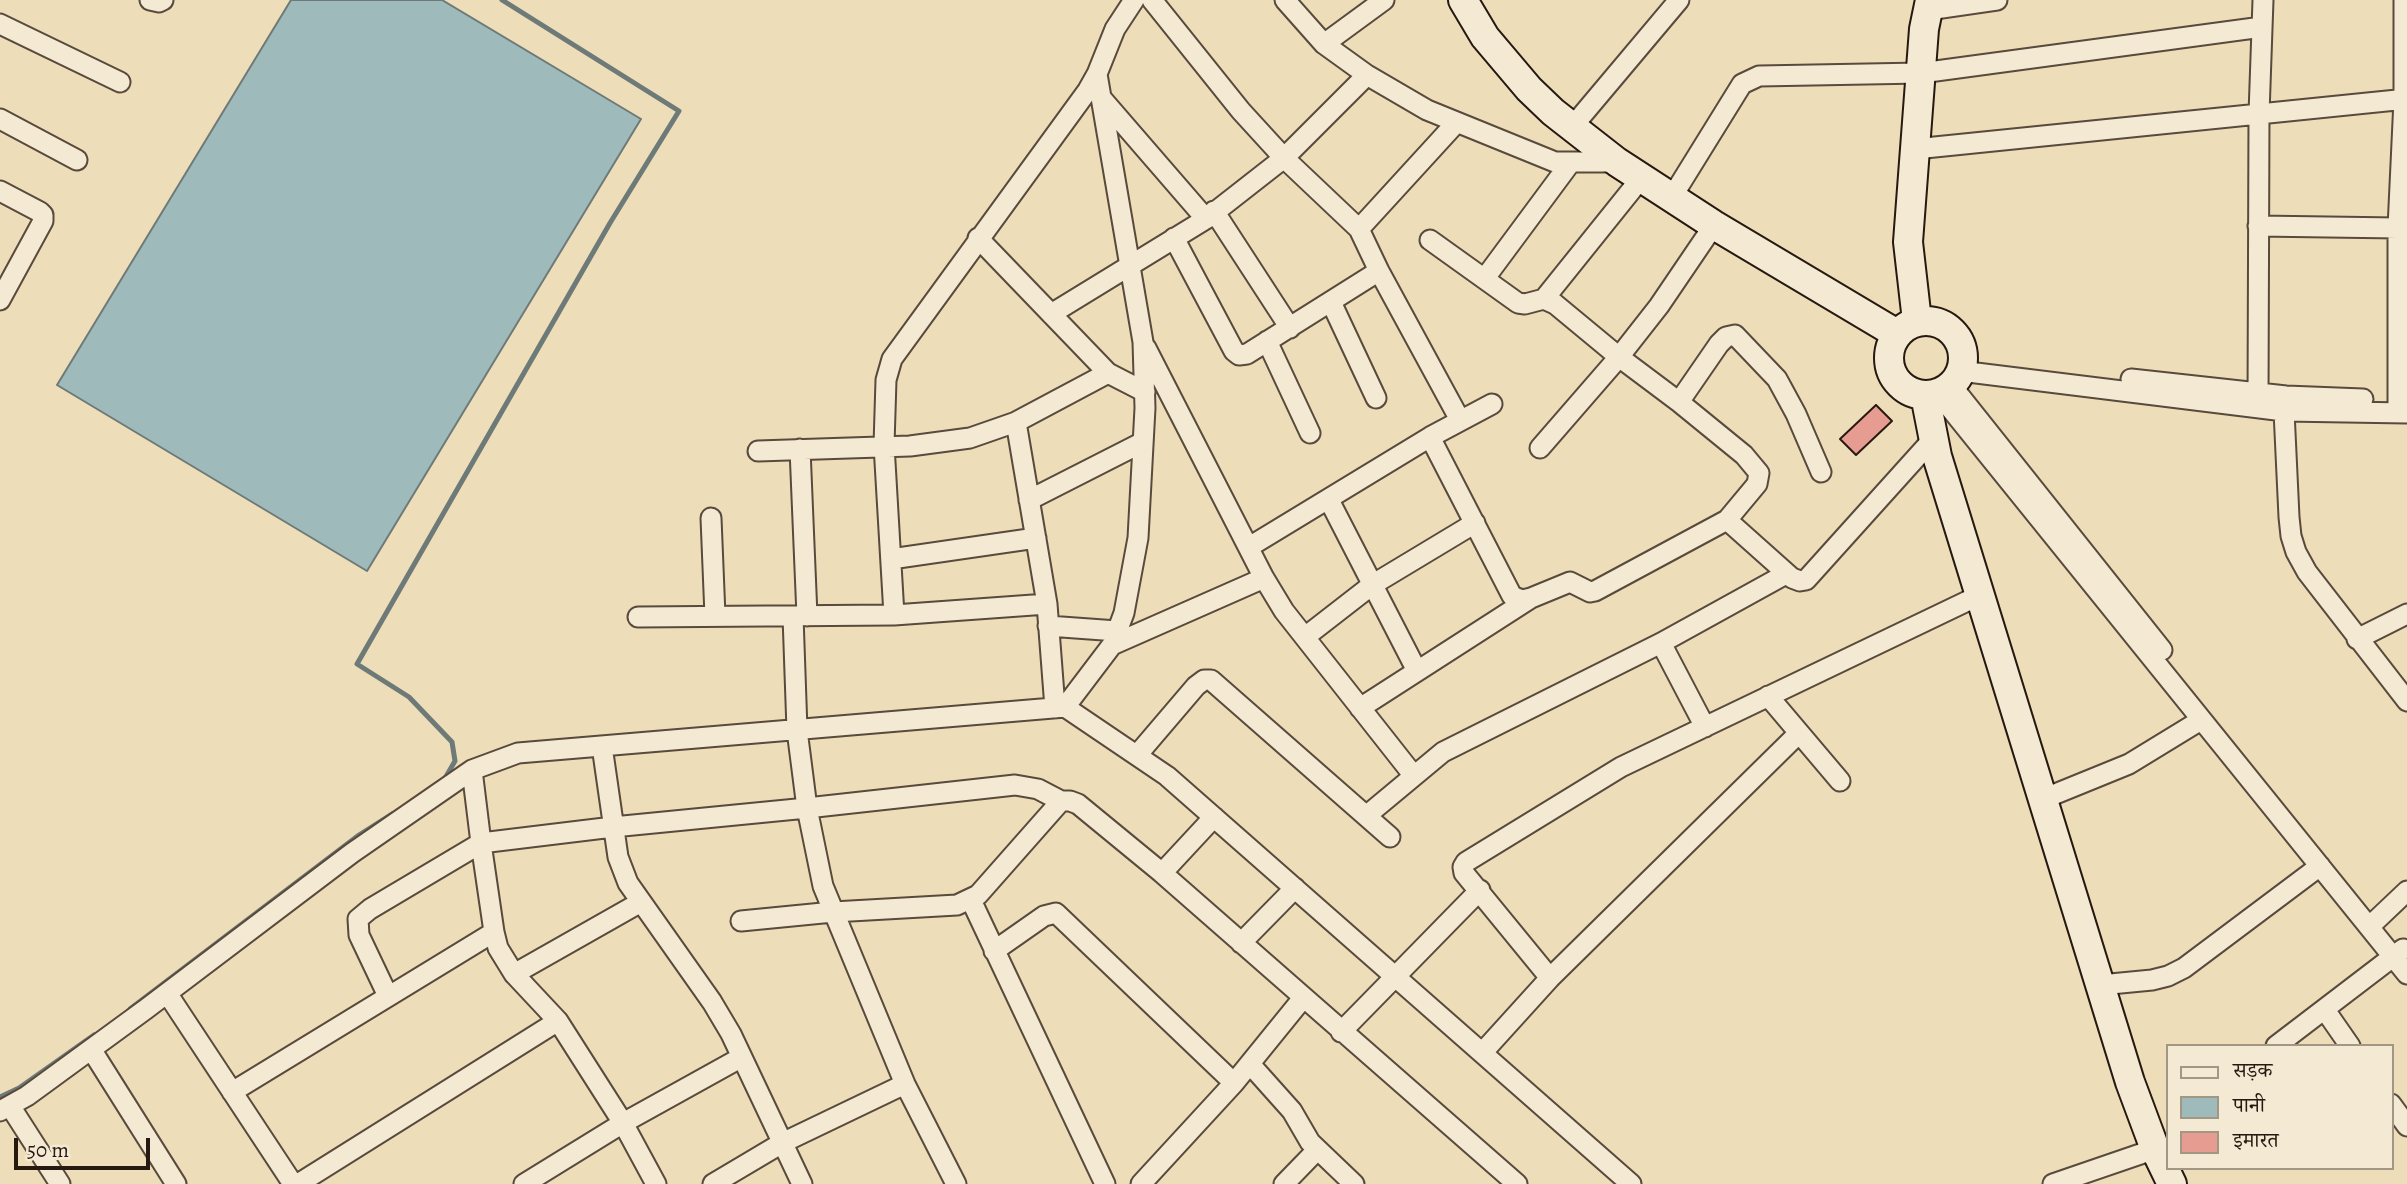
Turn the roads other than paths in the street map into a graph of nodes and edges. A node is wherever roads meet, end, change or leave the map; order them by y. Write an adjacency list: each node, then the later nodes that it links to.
1 (150, 0): 2 (street)
2 (163, 0)
3 (1134, 0): 17 (street)
4 (1152, 0): 27 (street)
5 (1285, 0): 15 (street)
6 (1463, 0): 25 (main road)
7 (1997, 0): 12 (street)
8 (2263, 0): 14 (street)
9 (2404, 0): 21 (street)
10 (1382, 1): 15 (street)
11 (1675, 1): 25 (street)
12 (1929, 5): 16 (main road)
13 (0, 24): 19 (street)
14 (2262, 27): 16 (street); 22 (street)
15 (1324, 44): 18 (street)
16 (1921, 73): 26 (main road); 33 (street)
17 (1097, 74): 20 (street); 39 (street)
18 (1367, 75): 24 (street); 27 (street)
19 (120, 82)
20 (1102, 99): 34 (street); 42 (street)
21 (2405, 99): 22 (street); 37 (street)
22 (2259, 114): 26 (street); 36 (street)
23 (0, 120): 28 (street)
24 (1456, 123): 29 (street); 38 (street)
25 (1573, 127): 30 (main road)
26 (1915, 149): 50 (main road)
27 (1284, 158): 34 (street); 38 (street)
28 (77, 160)
29 (1571, 162): 30 (street); 45 (street)
30 (1617, 162): 31 (main road)
31 (1642, 177): 33 (main road); 46 (street)
32 (0, 191): 43 (street)
33 (1672, 197): 35 (main road)
34 (1210, 215): 40 (street); 51 (street)
35 (1714, 225): 50 (main road); 54 (street)
36 (2258, 226): 37 (street); 59 (street)
37 (2398, 228): 63 (street)
38 (1359, 229): 44 (street)
39 (978, 238): 49 (street); 70 (street)
40 (1174, 238): 42 (street); 52 (street)
41 (1430, 240): 45 (street)
42 (1131, 265): 49 (street); 53 (street)
43 (8, 268): 47 (street)
44 (1379, 271): 48 (street); 64 (street)
45 (1485, 278): 46 (street)
46 (1544, 299): 54 (street)
47 (0, 300)
48 (1331, 302): 51 (street); 58 (street)
49 (1051, 314): 55 (street)
50 (1907, 327): 56 (main road); 56 (main road)
51 (1290, 328): 52 (street)
52 (1267, 341): 66 (street)
53 (1143, 342): 57 (street); 81 (street)
54 (1619, 357): 60 (street); 71 (street)
55 (1108, 373): 57 (street); 65 (street)
56 (1948, 381): 59 (street); 68 (main road); 104 (street); 130 (street)
57 (1145, 392): 69 (street)
58 (1376, 398)
59 (2258, 400): 61 (street)
60 (1679, 402): 74 (street); 78 (street)
61 (2285, 403): 63 (street); 97 (street)
62 (1492, 404): 64 (street)
63 (2402, 407)
64 (1460, 420): 67 (street)
65 (1016, 422): 70 (street); 75 (street)
66 (1310, 433)
67 (1430, 437): 76 (street); 79 (street)
68 (1933, 439): 83 (street); 86 (main road)
69 (1143, 442): 75 (street); 96 (street)
70 (884, 445): 72 (street); 82 (street)
71 (1540, 448)
72 (800, 449): 73 (street); 91 (street)
73 (758, 451)
74 (1821, 472)
75 (1029, 500): 80 (street)
76 (1329, 500): 81 (street); 85 (street)
77 (711, 518): 93 (street)
78 (1727, 520): 83 (street); 87 (street)
79 (1475, 523): 85 (street); 87 (street)
80 (1036, 538): 82 (street); 88 (street)
81 (1249, 547): 84 (street)
82 (891, 559): 90 (street)
83 (1786, 574): 98 (street)
84 (1264, 578): 95 (street); 96 (street)
85 (1372, 585): 95 (street); 99 (street)
86 (1980, 595): 100 (street); 113 (main road)
87 (1531, 598): 99 (street)
88 (1047, 604): 90 (street); 94 (street)
89 (2407, 614): 97 (street)
90 (894, 615): 91 (street)
91 (800, 616): 93 (street); 106 (street)
92 (638, 617): 93 (street)
93 (715, 617)
94 (1048, 626): 96 (street); 102 (street)
95 (1305, 637): 103 (street)
96 (1115, 638): 102 (street)
97 (2357, 639): 101 (street)
98 (1661, 643): 105 (street); 111 (street)
99 (1418, 671): 103 (street)
100 (1768, 696): 105 (street); 107 (street)
101 (2407, 701)
102 (1060, 707): 106 (street); 109 (street)
103 (1360, 708): 111 (street)
104 (2201, 720): 113 (street); 121 (street)
105 (1705, 727): 124 (street)
106 (797, 730): 108 (street); 115 (street)
107 (1799, 733): 112 (street); 138 (street)
108 (602, 746): 110 (street); 118 (street)
109 (1138, 754): 116 (street); 117 (street)
110 (472, 770): 120 (street); 140 (street)
111 (1414, 776): 116 (street)
112 (1840, 781)
113 (2043, 799): 139 (main road)
114 (1061, 801): 115 (street); 122 (street); 126 (street)
115 (807, 808): 118 (street); 128 (street)
116 (1366, 816): 119 (street)
117 (1214, 817): 122 (street); 123 (street)
118 (613, 827): 120 (street); 127 (street)
119 (1390, 837)
120 (481, 843): 131 (street); 141 (street)
121 (2320, 866): 130 (street); 139 (street)
122 (1162, 873): 132 (street)
123 (1294, 888): 132 (street); 137 (street)
124 (1480, 890): 137 (street); 138 (street)
125 (2407, 891): 130 (street)
126 (971, 900): 128 (street); 133 (street)
127 (641, 902): 135 (street); 150 (street)
128 (833, 912): 129 (street); 153 (street)
129 (741, 921)
130 (2374, 922): 134 (street)
131 (494, 932): 135 (street); 141 (street)
132 (1241, 943): 142 (street)
133 (994, 950): 152 (street); 171 (street)
134 (2402, 952): 136 (street); 143 (street)
135 (513, 974): 144 (street)
136 (2407, 974)
137 (1396, 977): 145 (street); 149 (street)
138 (1550, 978): 149 (street)
139 (2100, 985): 159 (main road)
140 (167, 993): 148 (street); 154 (street)
141 (388, 996): 154 (street)
142 (1303, 998): 145 (street); 151 (street)
143 (2325, 1010): 146 (street); 147 (street)
144 (558, 1021): 157 (street); 165 (street)
145 (1341, 1032): 175 (street)
146 (2279, 1044)
147 (2349, 1044)
148 (91, 1049): 156 (street); 164 (street)
149 (1482, 1053): 176 (street)
150 (742, 1057): 157 (street); 160 (street)
151 (1250, 1064): 152 (street); 161 (street)
152 (1234, 1083): 172 (street)
153 (905, 1084): 160 (street); 170 (street)
154 (232, 1092): 165 (street)
155 (2393, 1107): 158 (street)
156 (5, 1108): 163 (street)
157 (623, 1122): 166 (street); 167 (street)
158 (2407, 1126)
159 (2158, 1137): 162 (main road); 177 (street)
160 (782, 1143): 168 (street); 169 (street)
161 (1317, 1150): 173 (street); 174 (street)
162 (2166, 1164)
163 (60, 1184)
164 (176, 1184)
165 (295, 1184)
166 (524, 1184)
167 (656, 1184)
168 (713, 1184)
169 (803, 1184)
170 (956, 1184)
171 (1105, 1184)
172 (1141, 1184)
173 (1284, 1184)
174 (1354, 1184)
175 (1517, 1184)
176 (1630, 1184)
177 (2053, 1184)

